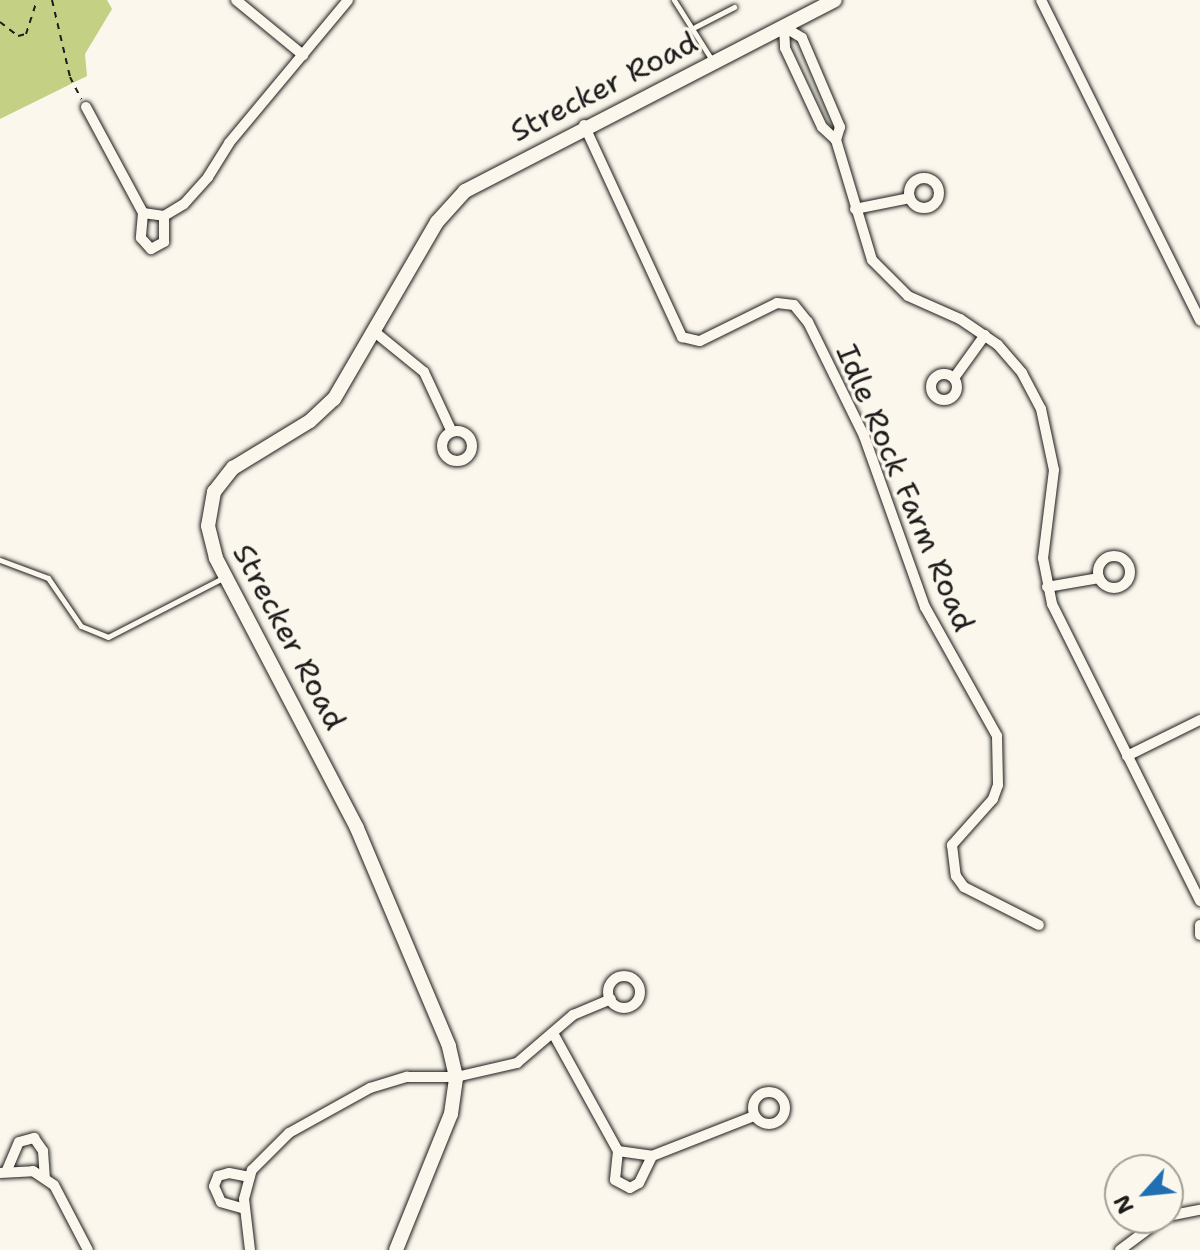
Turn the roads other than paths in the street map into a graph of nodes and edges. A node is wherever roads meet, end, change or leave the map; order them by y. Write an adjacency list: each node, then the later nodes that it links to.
1 (236, 0): 9 (street)
2 (348, 0): 9 (street)
3 (674, 0): 7 (lane)
4 (835, 0): 8 (street, Strecker Road)
5 (1041, 0): 18 (street)
6 (734, 7): 7 (lane)
7 (695, 27): 10 (lane)
8 (784, 27): 10 (street, Strecker Road); 13 (street); 13 (street)
9 (303, 55): 17 (street)
10 (713, 61): 12 (street, Strecker Road)
11 (86, 107): 16 (street)
12 (584, 125): 19 (street, Strecker Road); 30 (street, Idle Rock Farm Road)
13 (836, 140): 15 (street)
14 (910, 198): 15 (street)
15 (855, 209): 20 (street)
16 (147, 214): 17 (street); 17 (street)
17 (164, 216)
18 (1200, 321)
19 (376, 333): 22 (street); 24 (street, Strecker Road)
20 (985, 335): 21 (street); 26 (street)
21 (954, 378)
22 (452, 432)
23 (0, 560): 24 (lane)
24 (224, 578): 35 (street, Strecker Road)
25 (1099, 578): 26 (street)
26 (1047, 587): 28 (street)
27 (1200, 720): 28 (street)
28 (1127, 756): 29 (street)
29 (1200, 901)
30 (1039, 925)
31 (1200, 925): 32 (street)
32 (1200, 935)
33 (611, 999): 34 (street)
34 (554, 1035): 35 (street); 37 (street)
35 (456, 1077): 40 (street); 46 (street, Strecker Road)
36 (754, 1116): 38 (street)
37 (618, 1151): 38 (street); 38 (street)
38 (652, 1156)
39 (4, 1172): 41 (street); 41 (street)
40 (250, 1177): 42 (street); 42 (street)
41 (45, 1178): 44 (street)
42 (245, 1209): 45 (street)
43 (1142, 1234): 47 (street)
44 (88, 1250)
45 (250, 1250)
46 (396, 1250)
47 (1120, 1250)

